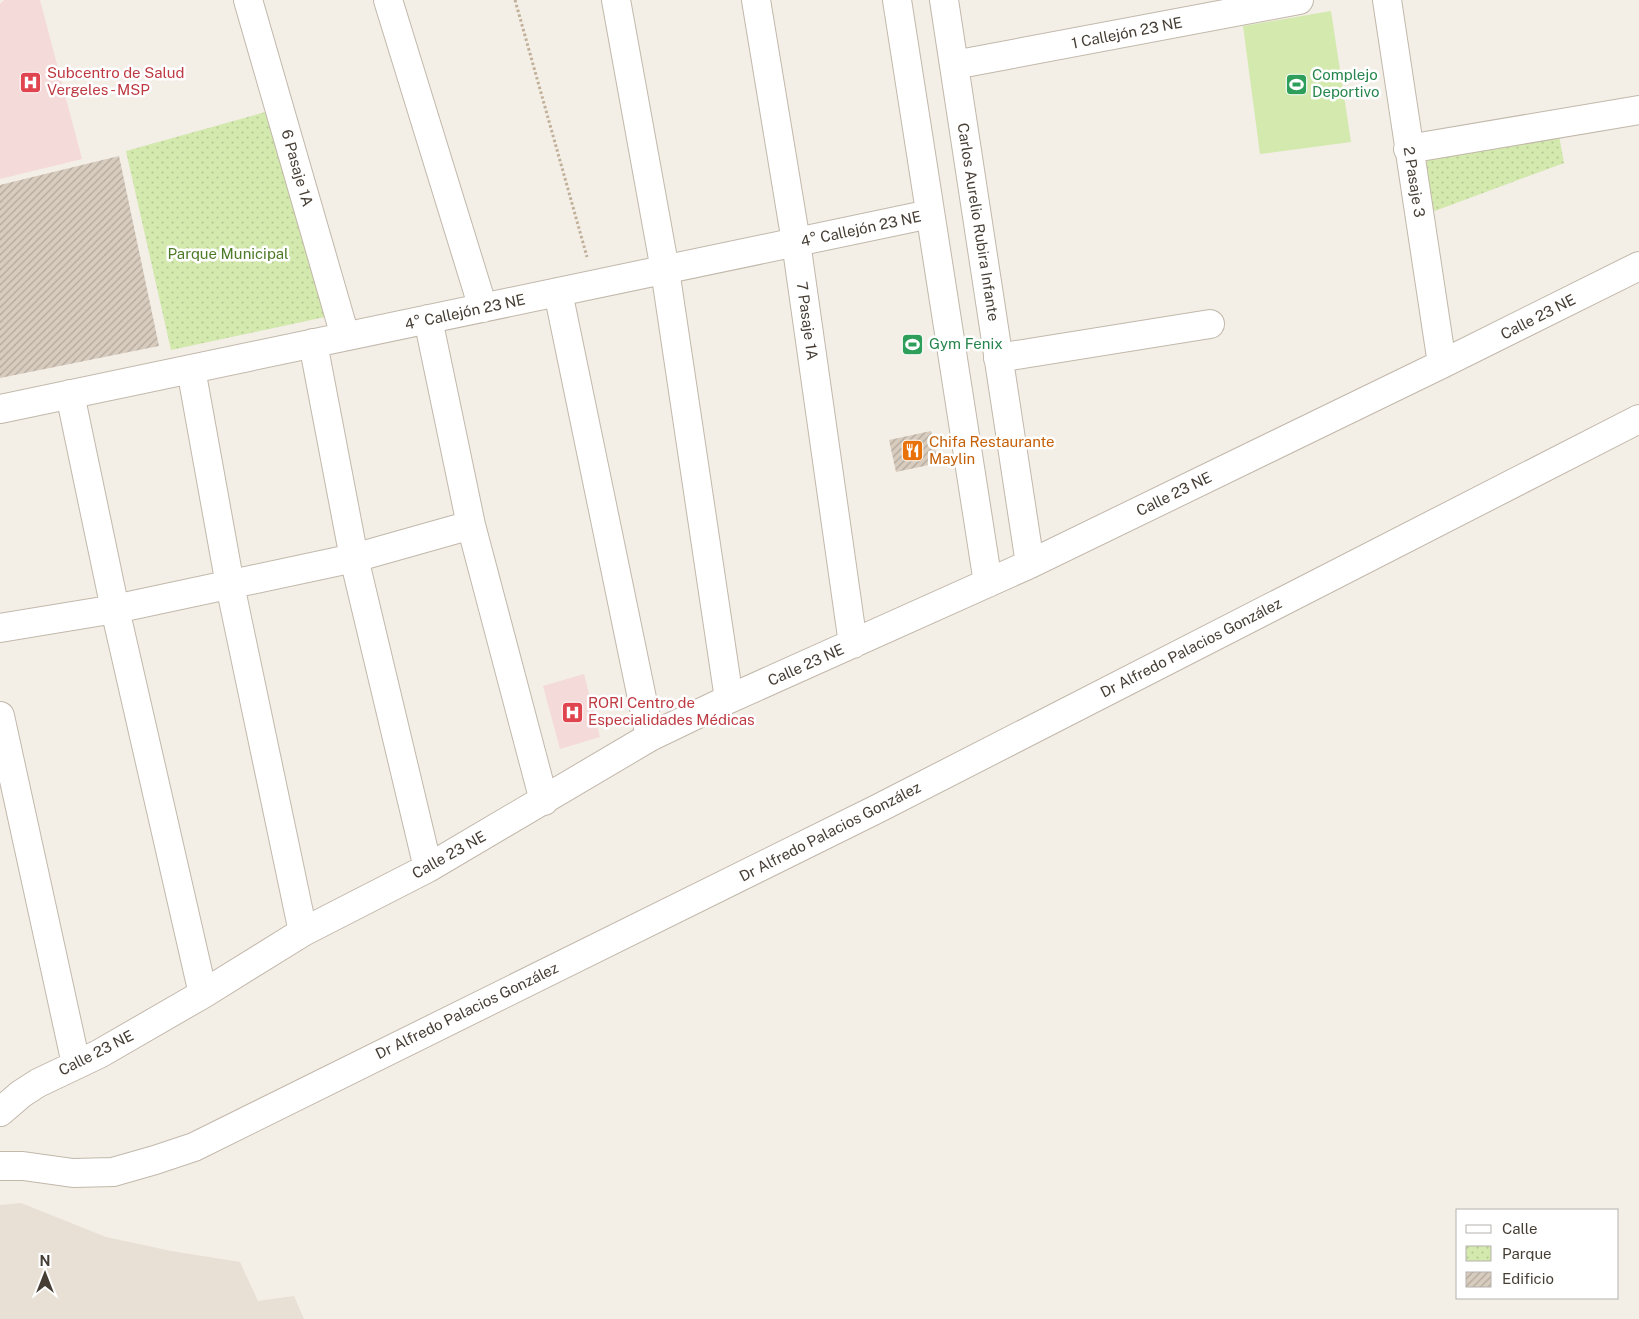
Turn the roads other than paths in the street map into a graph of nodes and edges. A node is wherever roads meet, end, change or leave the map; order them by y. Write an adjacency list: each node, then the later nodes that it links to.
1 (388, 0): 17 (street)
2 (616, 0): 15 (street)
3 (756, 0): 13 (street, 7 Pasaje 1A)
4 (897, 0): 12 (street)
5 (944, 0): 9 (street, Carlos Aurelio Rubira Infante)
6 (1299, 0): 9 (street, 1 Callejón 23 NE)
7 (1387, 0): 11 (street, 2 Pasaje 3)
8 (251, 1): 20 (street, 6 Pasaje 1A)
9 (954, 66): 22 (street, Carlos Aurelio Rubira Infante)
10 (1639, 110): 11 (street)
11 (1408, 149): 23 (street, 2 Pasaje 3)
12 (930, 214): 13 (street, 4° Callejón 23 NE); 31 (street)
13 (796, 242): 15 (street, 4° Callejón 23 NE); 35 (street, 7 Pasaje 1A)
14 (1639, 266): 23 (street, Calle 23 NE)
15 (664, 270): 16 (street, 4° Callejón 23 NE); 36 (street)
16 (558, 292): 17 (street, 4° Callejón 23 NE); 38 (street)
17 (483, 308): 18 (street, 4° Callejón 23 NE)
18 (428, 319): 20 (street, 4° Callejón 23 NE); 28 (street)
19 (1210, 324): 22 (street)
20 (346, 336): 21 (street, 4° Callejón 23 NE)
21 (313, 343): 24 (street, 4° Callejón 23 NE); 29 (street)
22 (998, 358): 30 (street, Carlos Aurelio Rubira Infante)
23 (1442, 364): 30 (street, Calle 23 NE)
24 (191, 369): 25 (street, 4° Callejón 23 NE); 32 (street)
25 (70, 394): 26 (street, 4° Callejón 23 NE); 33 (street)
26 (0, 409)
27 (1639, 419): 45 (street, Dr Alfredo Palacios González)
28 (471, 525): 29 (street); 39 (street)
29 (354, 558): 32 (street); 40 (street)
30 (1030, 564): 31 (street, Calle 23 NE)
31 (988, 583): 35 (street, Calle 23 NE)
32 (230, 585): 33 (street); 41 (street)
33 (116, 609): 34 (street); 42 (street)
34 (0, 628)
35 (853, 644): 36 (street, Calle 23 NE)
36 (729, 699): 38 (street, Calle 23 NE)
37 (0, 716): 43 (street)
38 (650, 737): 39 (street, Calle 23 NE)
39 (544, 800): 40 (street, Calle 23 NE)
40 (428, 868): 41 (street, Calle 23 NE)
41 (303, 932): 42 (street, Calle 23 NE)
42 (203, 994): 43 (street, Calle 23 NE)
43 (76, 1064): 44 (street, Calle 23 NE)
44 (0, 1112)
45 (0, 1166)

